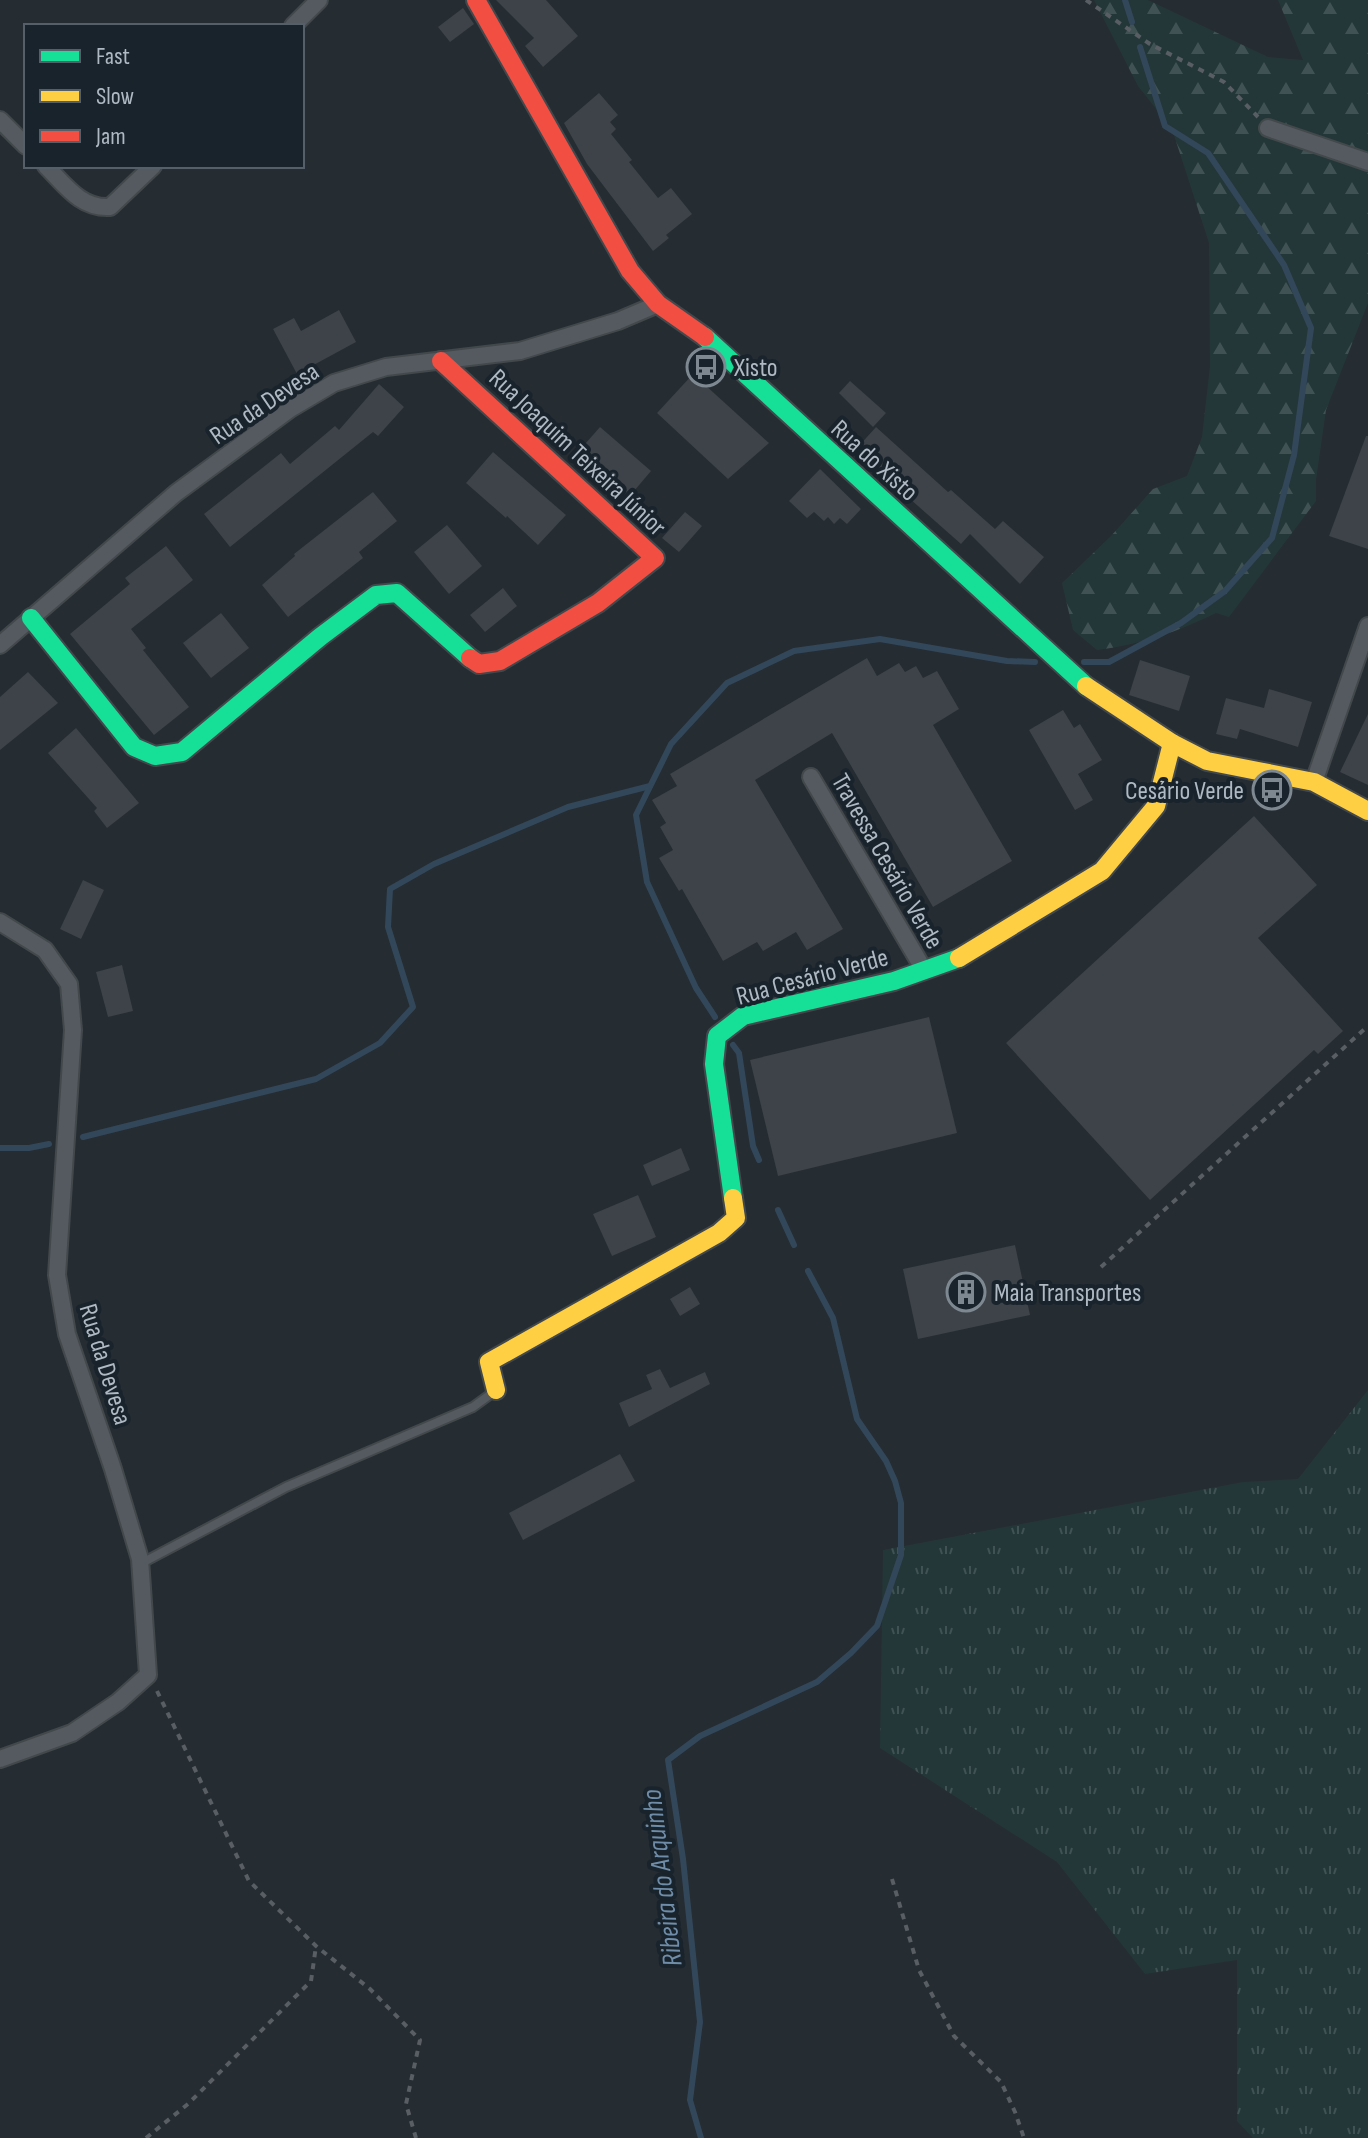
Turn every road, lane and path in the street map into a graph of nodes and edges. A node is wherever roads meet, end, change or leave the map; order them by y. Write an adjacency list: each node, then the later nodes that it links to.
1 (476, 0): 11 (street, Rua do Xisto)
2 (1086, 0): 6 (path)
3 (316, 1): 4 (street)
4 (295, 24)
5 (0, 120): 7 (street)
6 (1268, 128): 8 (street)
7 (24, 144)
8 (1368, 162)
9 (48, 168): 10 (street)
10 (151, 168)
11 (658, 304): 12 (street, Rua da Devesa); 16 (street, Rua do Xisto)
12 (441, 361): 13 (street, Rua da Devesa); 13 (street, Rua Joaquim Teixeira Júnior)
13 (31, 618): 15 (street, Rua da Devesa)
14 (1368, 626): 18 (street)
15 (0, 645)
16 (1172, 743): 18 (street, Rua do Xisto); 21 (street, Rua Cesário Verde)
17 (811, 777): 21 (street, Travessa Cesário Verde)
18 (1314, 782): 19 (street, Rua do Xisto)
19 (1368, 811)
20 (0, 922): 25 (street, Rua da Devesa)
21 (924, 970): 24 (street, Rua Cesário Verde)
22 (1368, 1026): 23 (path)
23 (1101, 1267)
24 (496, 1390): 25 (lane)
25 (140, 1564): 26 (street, Rua da Devesa)
26 (148, 1675): 27 (street); 29 (path)
27 (0, 1759)
28 (892, 1879): 32 (path)
29 (316, 1946): 30 (path); 31 (path)
30 (146, 2138)
31 (416, 2138)
32 (1024, 2138)

